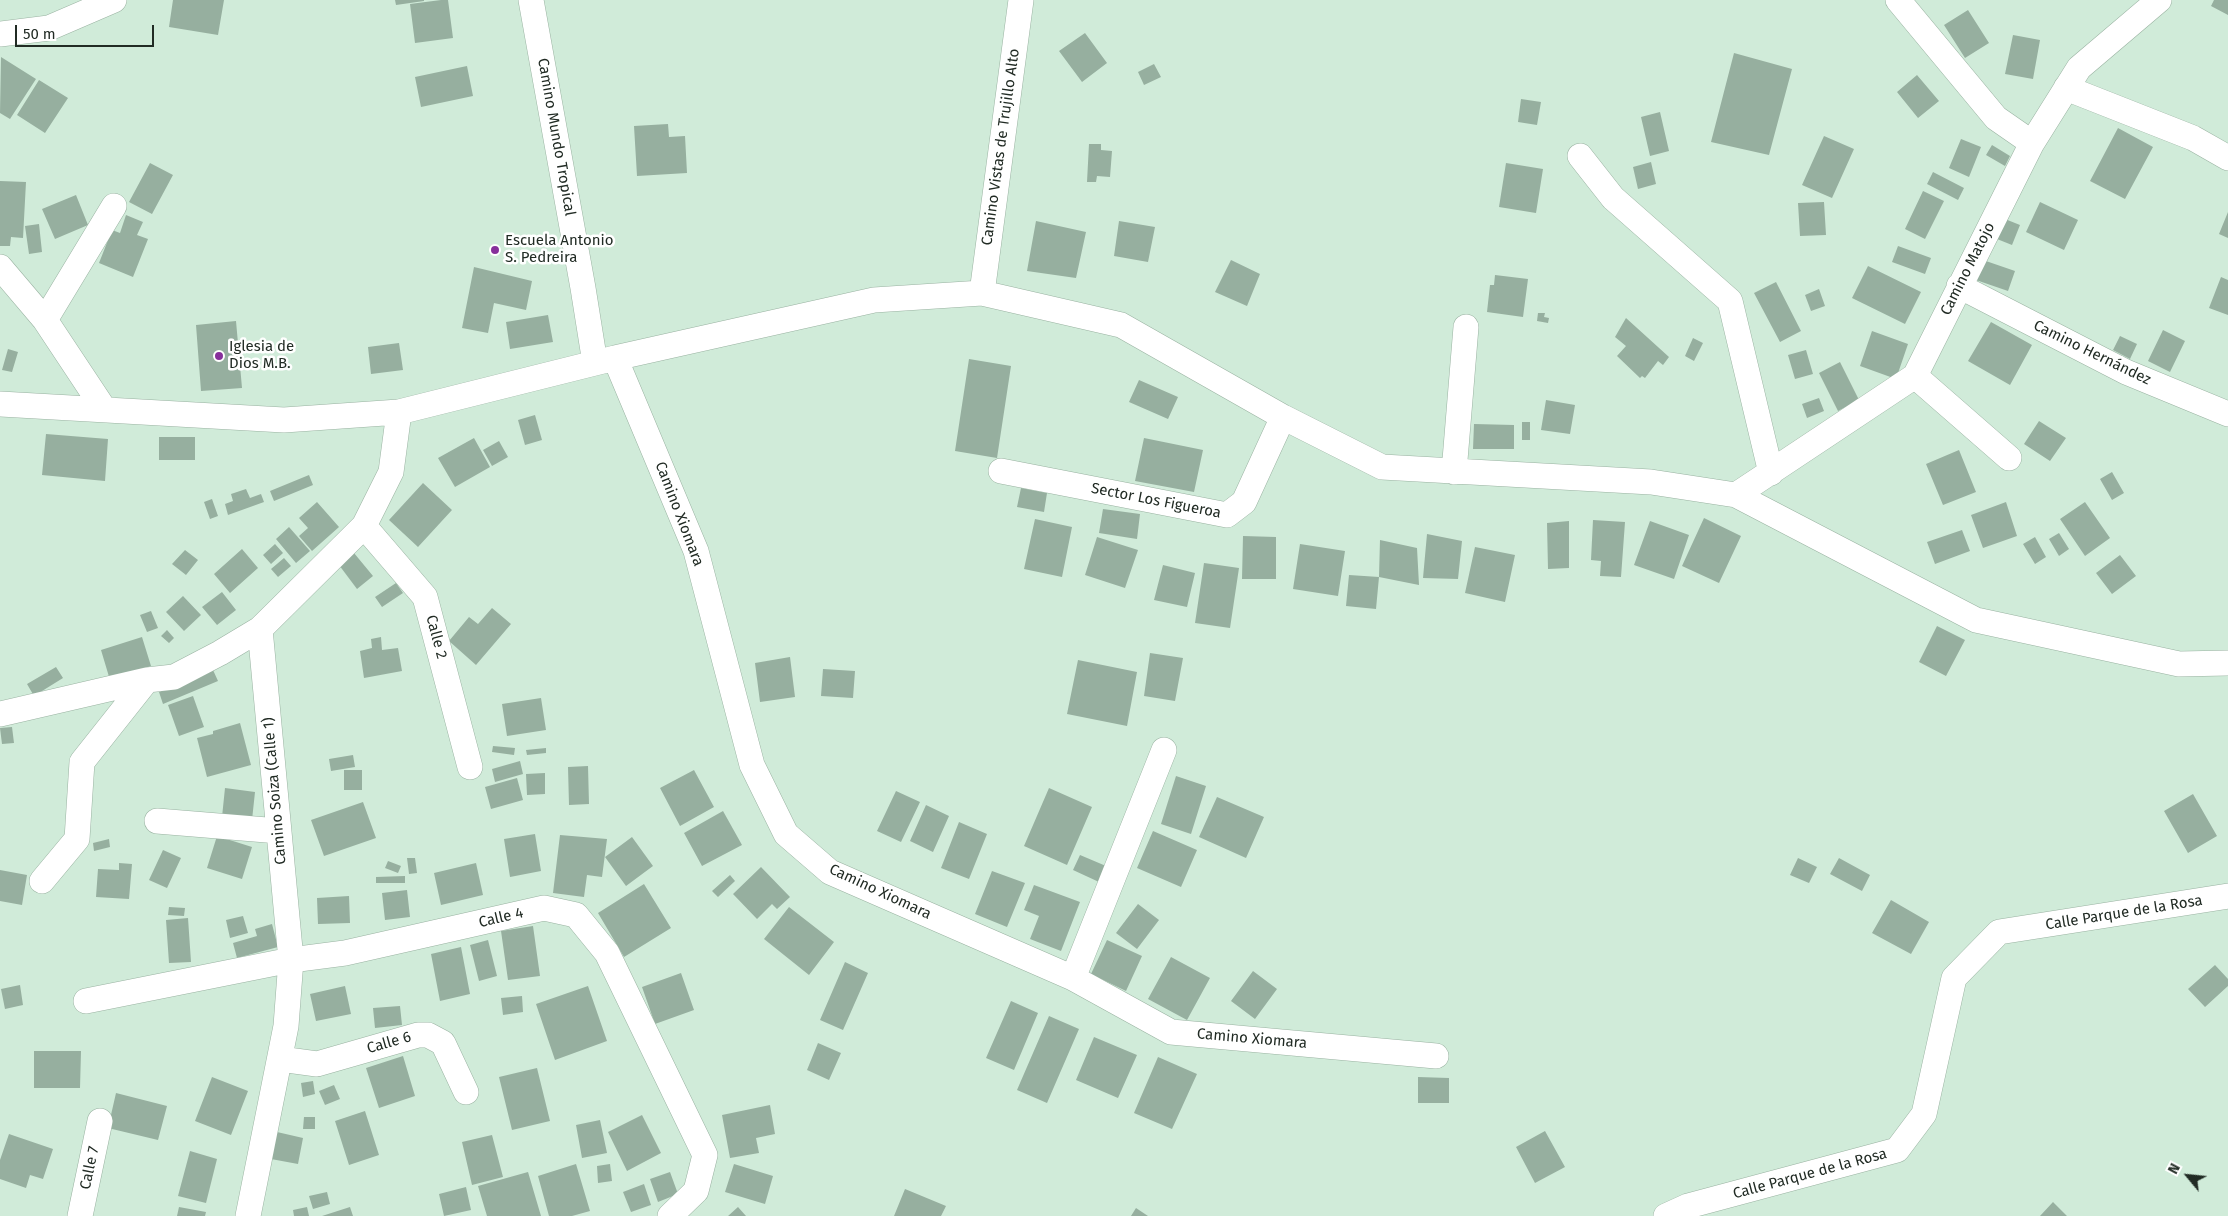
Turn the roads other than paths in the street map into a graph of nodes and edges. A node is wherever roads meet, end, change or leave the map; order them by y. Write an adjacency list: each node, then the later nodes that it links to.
1 (114, 0): 6 (street)
2 (532, 0): 17 (street, Camino Mundo Tropical)
3 (1021, 0): 14 (street, Camino Vistas de Trujillo Alto)
4 (1898, 0): 8 (street)
5 (2159, 0): 7 (street, Camino Matojo)
6 (0, 34)
7 (2066, 88): 8 (street, Camino Matojo); 10 (street)
8 (2032, 143): 13 (street, Camino Matojo)
9 (1580, 156): 27 (street)
10 (2228, 158)
11 (114, 206): 15 (street)
12 (0, 267): 15 (street)
13 (1960, 286): 18 (street, Camino Matojo); 22 (street, Camino Hernández)
14 (982, 293): 17 (street); 23 (street)
15 (45, 320): 20 (street)
16 (1466, 327): 26 (street)
17 (605, 360): 21 (street); 41 (street, Camino Xiomara)
18 (1914, 376): 24 (street); 27 (street, Camino Matojo)
19 (0, 404): 20 (street)
20 (104, 409): 21 (street)
21 (399, 412): 29 (street)
22 (2228, 414)
23 (1283, 417): 25 (street, Sector Los Figueroa); 26 (street)
24 (2009, 458)
25 (1001, 471)
26 (1454, 472): 28 (street)
27 (1771, 473): 28 (street, Camino Matojo)
28 (1736, 496): 31 (street)
29 (364, 526): 30 (street); 35 (street, Calle 2)
30 (260, 629): 32 (street); 37 (street, Camino Soiza (Calle 1))
31 (2228, 663)
32 (147, 680): 33 (street); 38 (street)
33 (0, 714)
34 (1164, 750): 41 (street)
35 (470, 767)
36 (157, 821): 37 (street)
37 (279, 831): 40 (street, Camino Soiza (Calle 1))
38 (42, 881)
39 (2228, 896): 50 (street, Calle Parque de la Rosa)
40 (291, 960): 42 (street, Calle 4); 44 (street, Camino Soiza (Calle 1)); 49 (street, Calle 4)
41 (1073, 978): 43 (street, Camino Xiomara)
42 (86, 1001)
43 (1436, 1056)
44 (280, 1059): 45 (street, Calle 6); 48 (street, Camino Soiza (Calle 1))
45 (466, 1092)
46 (100, 1121): 47 (street, Calle 7)
47 (80, 1216)
48 (248, 1216)
49 (670, 1216)
50 (1666, 1216)

